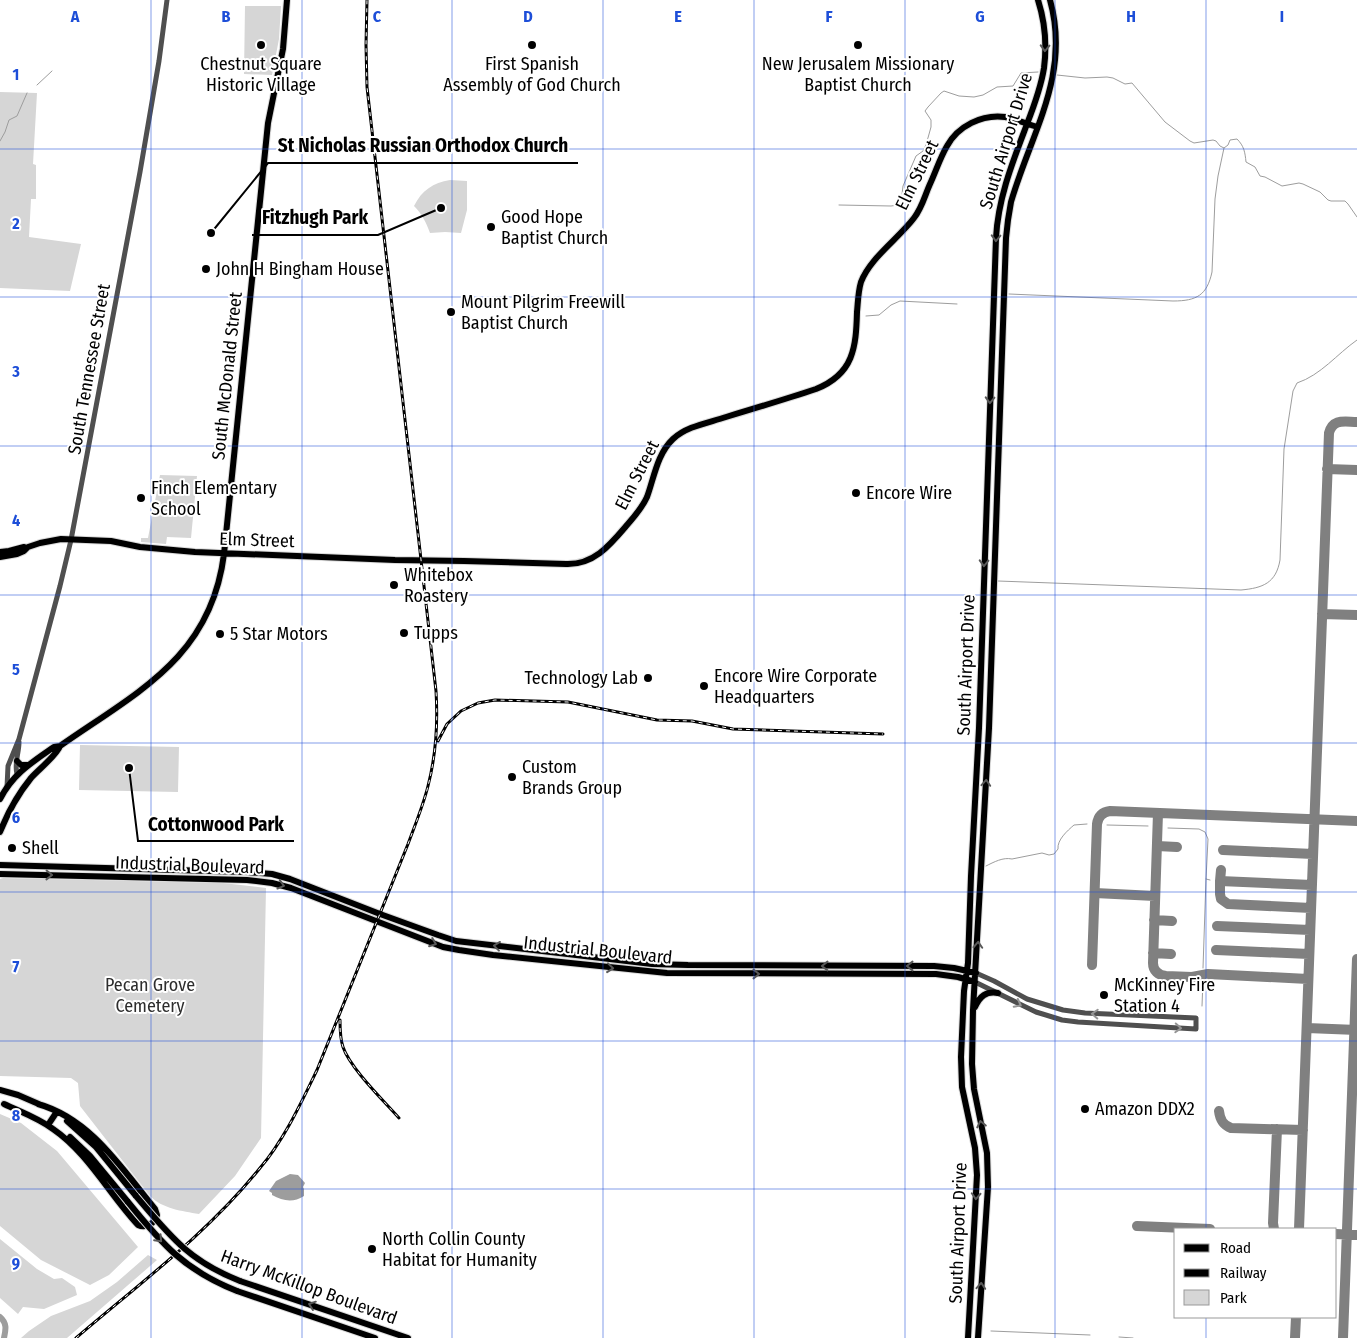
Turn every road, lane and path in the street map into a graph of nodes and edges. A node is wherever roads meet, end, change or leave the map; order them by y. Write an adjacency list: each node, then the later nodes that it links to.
1 (167, 0): 7 (street, South Tennessee Street)
2 (287, 0): 10 (main road, South McDonald Street)
3 (1038, 0): 5 (main road, South Airport Drive, one-way to 5)
4 (1050, 0): 6 (main road, South Airport Drive)
5 (1027, 124): 6 (main road, Elm Street); 10 (main road, Elm Street); 12 (main road, South Airport Drive, one-way to 12)
6 (1037, 127): 13 (main road, South Airport Drive)
7 (71, 540): 8 (main road, Elm Street); 10 (main road, Elm Street); 14 (street, South Tennessee Street)
8 (28, 547): 9 (main road); 11 (main road)
9 (0, 552)
10 (224, 554): 15 (main road, South McDonald Street)
11 (0, 557)
12 (979, 728): 13 (main road); 39 (main road, South Airport Drive)
13 (990, 728): 40 (main road, South Airport Drive, one-way to 13)
14 (19, 740): 16 (street, South Tennessee Street); 19 (street, South Tennessee Street)
15 (60, 746): 17 (main road, South McDonald Street); 22 (main road, South McDonald Street)
16 (17, 761): 17 (main road); 18 (street, South Tennessee Street)
17 (29, 764): 18 (main road, South McDonald Street)
18 (17, 774): 19 (main road, South McDonald Street); 22 (main road)
19 (7, 787): 20 (main road, South McDonald Street)
20 (1, 798): 21 (main road)
21 (0, 806)
22 (4, 819): 23 (main road, South McDonald Street)
23 (0, 832)
24 (0, 865): 25 (main road, Industrial Boulevard)
25 (104, 868): 26 (main road, Industrial Boulevard); 30 (main road)
26 (130, 869): 27 (main road, Industrial Boulevard); 31 (main road)
27 (173, 870): 28 (main road, Industrial Boulevard); 32 (main road)
28 (184, 871): 33 (main road); 34 (main road, Industrial Boulevard)
29 (0, 874): 30 (main road, Industrial Boulevard, one-way to 30)
30 (104, 876): 31 (main road, Industrial Boulevard)
31 (129, 877): 32 (main road, Industrial Boulevard)
32 (173, 878): 33 (main road, Industrial Boulevard)
33 (184, 879): 35 (main road, Industrial Boulevard, one-way to 35)
34 (330, 894): 35 (main road); 36 (main road, Industrial Boulevard)
35 (328, 903): 36 (main road); 41 (main road, Industrial Boulevard, one-way to 41)
36 (359, 905): 37 (main road, Industrial Boulevard, one-way to 36)
37 (773, 966): 38 (main road, Industrial Boulevard, one-way to 37); 41 (main road)
38 (874, 966): 39 (main road, Industrial Boulevard, one-way to 38); 42 (main road)
39 (966, 971): 40 (main road, Industrial Boulevard); 43 (main road, South Airport Drive)
40 (976, 973): 44 (main road, South Airport Drive); 45 (street, Industrial Boulevard, one-way to 40)
41 (773, 974): 42 (main road, Industrial Boulevard)
42 (874, 975): 43 (main road, Industrial Boulevard)
43 (966, 978): 44 (main road, Industrial Boulevard); 47 (main road, South Airport Drive)
44 (975, 982): 45 (street, Industrial Boulevard); 46 (main road, South Airport Drive)
45 (998, 993): 46 (main road)
46 (973, 1010): 48 (main road, South Airport Drive)
47 (961, 1061): 48 (main road); 54 (main road, South Airport Drive, one-way to 54)
48 (972, 1061): 55 (main road, South Airport Drive, one-way to 48)
49 (0, 1090): 51 (main road, Harry McKillop Boulevard)
50 (2, 1103): 51 (main road); 53 (main road, Harry McKillop Boulevard)
51 (38, 1104): 52 (main road, Harry McKillop Boulevard)
52 (56, 1113): 53 (main road); 57 (main road, Harry McKillop Boulevard, one-way to 52, bridge)
53 (50, 1122): 56 (main road, Harry McKillop Boulevard, one-way to 56, bridge)
54 (974, 1239): 55 (main road); 58 (main road, South Airport Drive)
55 (984, 1240): 59 (main road, South Airport Drive, one-way to 55)
56 (375, 1338)
57 (408, 1338)
58 (968, 1338)
59 (978, 1338)

